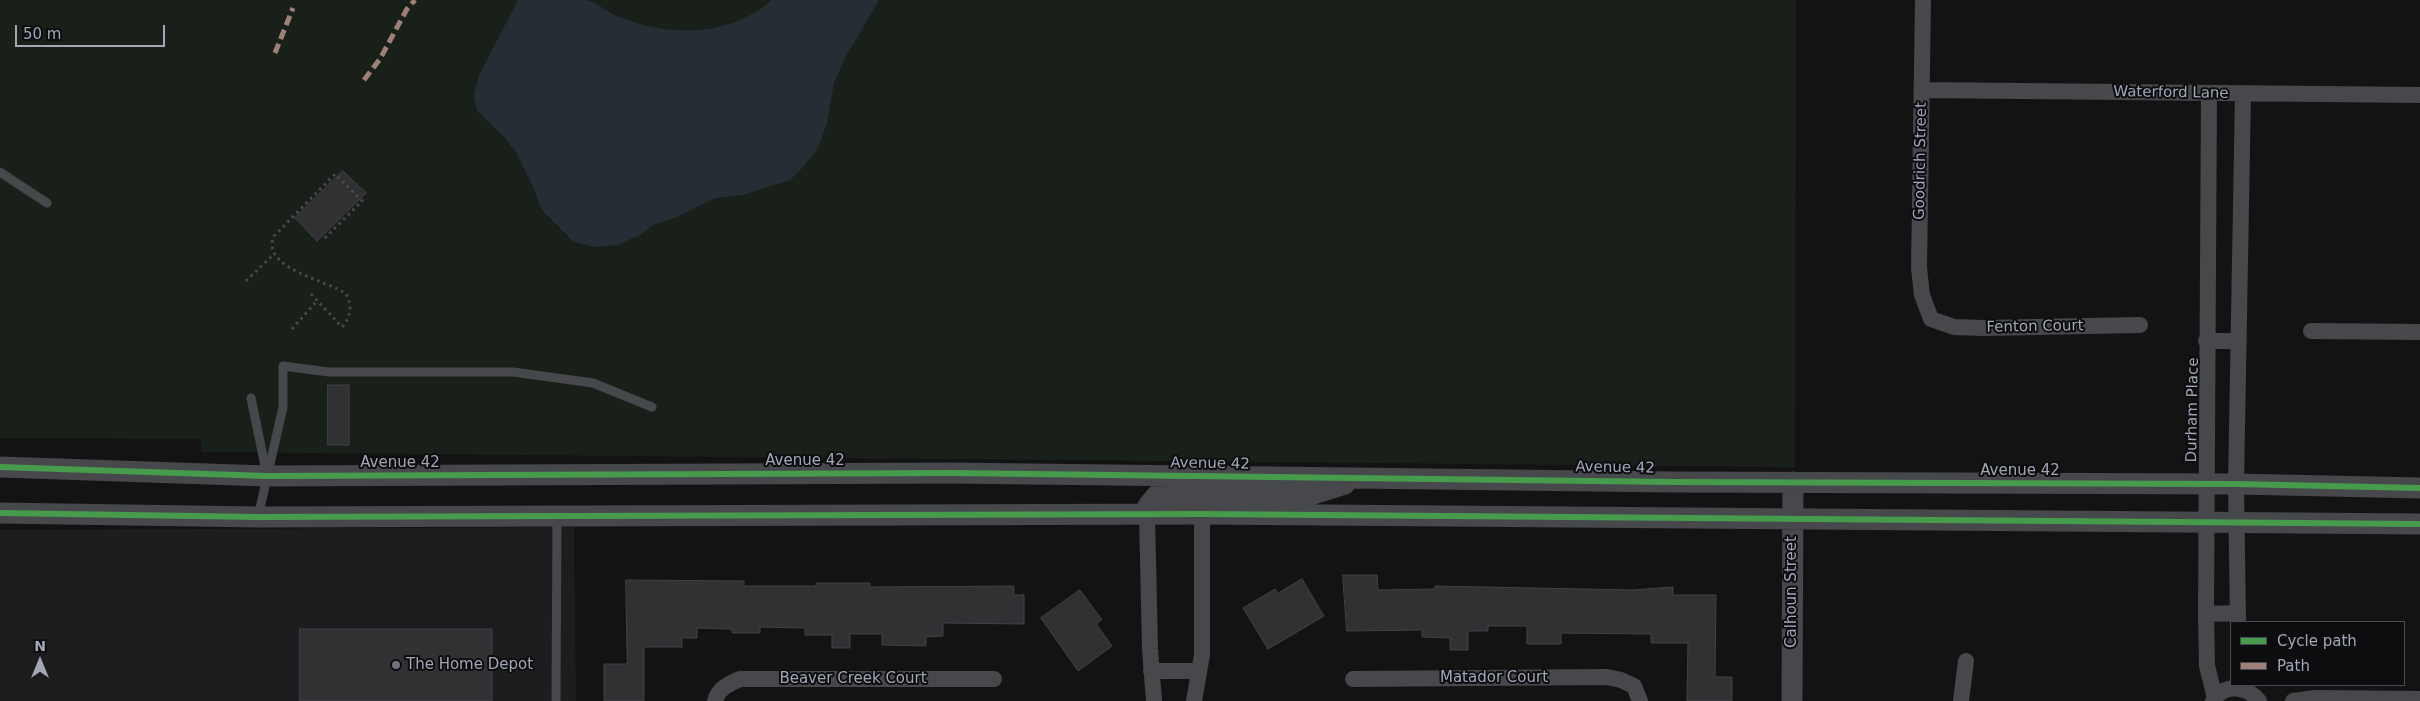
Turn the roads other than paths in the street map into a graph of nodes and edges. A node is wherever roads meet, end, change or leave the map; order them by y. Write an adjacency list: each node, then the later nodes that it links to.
1 (1923, 0): 2 (street, Goodrich Street)
2 (1922, 90): 3 (street, Waterford Lane); 8 (street, Goodrich Street)
3 (2209, 93): 4 (street, Waterford Lane); 12 (street, Durham Place)
4 (2243, 93): 5 (street, Waterford Lane); 13 (street)
5 (2420, 95)
6 (0, 172): 7 (lane)
7 (47, 203)
8 (1931, 319): 9 (street, Fenton Court)
9 (2140, 325)
10 (2311, 331): 11 (street)
11 (2420, 332)
12 (2206, 341): 13 (street, Durham Place); 20 (street, Durham Place)
13 (2239, 341): 21 (street)
14 (251, 398): 17 (lane)
15 (652, 407): 17 (lane)
16 (0, 467): 17 (street, Avenue 42)
17 (267, 476): 18 (street, Avenue 42); 27 (lane)
18 (1367, 478): 19 (street, Avenue 42); 26 (street)
19 (1793, 482): 20 (street, Avenue 42); 28 (street, Calhoun Street)
20 (2205, 484): 21 (street, Avenue 42); 29 (street, Durham Place)
21 (2236, 484): 22 (street, Avenue 42); 30 (street)
22 (2420, 488)
23 (0, 513): 27 (street)
24 (1202, 514): 26 (street); 28 (street); 36 (street)
25 (557, 516): 26 (street); 27 (street); 44 (lane)
26 (1147, 516): 35 (street)
27 (258, 517)
28 (1792, 520): 29 (street); 47 (street, Calhoun Street)
29 (2205, 523): 30 (street); 32 (street, Durham Place)
30 (2237, 524): 31 (street); 33 (street)
31 (2420, 524)
32 (2206, 614): 33 (street); 42 (street, Durham Place)
33 (2238, 618)
34 (1966, 661): 48 (street)
35 (1151, 671): 36 (street); 45 (street)
36 (1199, 671): 46 (street)
37 (994, 679): 41 (street, Beaver Creek Court)
38 (1353, 679): 40 (street, Matador Court)
39 (2240, 687): 42 (street); 49 (street)
40 (1637, 694)
41 (716, 697)
42 (2214, 699)
43 (2420, 699): 50 (street)
44 (556, 701)
45 (1154, 701)
46 (1194, 701)
47 (1792, 701)
48 (1961, 701)
49 (2258, 701)
50 (2293, 701)

